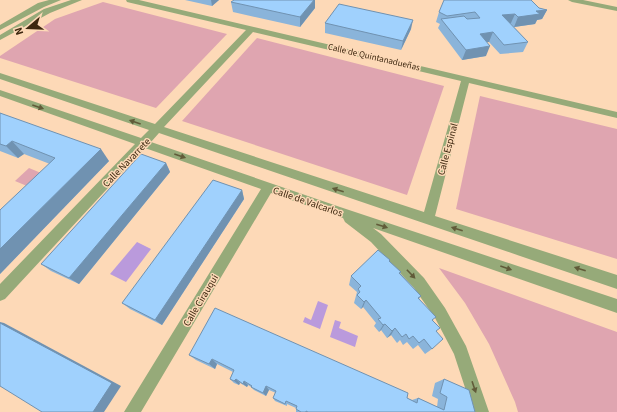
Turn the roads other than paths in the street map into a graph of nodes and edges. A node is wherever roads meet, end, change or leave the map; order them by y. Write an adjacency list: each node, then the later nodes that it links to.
1 (57, 0): 7 (street)
2 (78, 0): 12 (street)
3 (130, 0): 11 (street, Calle de Quintanadueñas)
4 (572, 0): 8 (street)
5 (580, 0): 6 (street)
6 (617, 4)
7 (41, 5): 9 (street); 10 (street)
8 (617, 9)
9 (6, 15)
10 (0, 28)
11 (251, 29): 14 (street, Calle de Quintanadueñas); 17 (street, Calle Navarrete)
12 (0, 38)
13 (0, 76): 17 (street, Calle de Valcarlos, one-way to 13)
14 (466, 79): 16 (street, Calle de Quintanadueñas); 21 (street, Calle Espinal)
15 (0, 93): 18 (street, Calle de Valcarlos, one-way to 18)
16 (617, 115)
17 (156, 130): 18 (street, Calle Navarrete); 21 (street, Calle de Valcarlos, one-way to 17)
18 (143, 144): 19 (street, Calle de Valcarlos, one-way to 19); 23 (street, Calle Navarrete)
19 (268, 187): 20 (street, Calle de Valcarlos); 25 (street, Calle Cirauqui)
20 (340, 212): 24 (street, Calle de Valcarlos, one-way to 24); 26 (street, one-way to 26)
21 (428, 220): 22 (street, Calle de Valcarlos, one-way to 21)
22 (617, 282)
23 (0, 294)
24 (617, 306)
25 (132, 412)
26 (481, 412)

